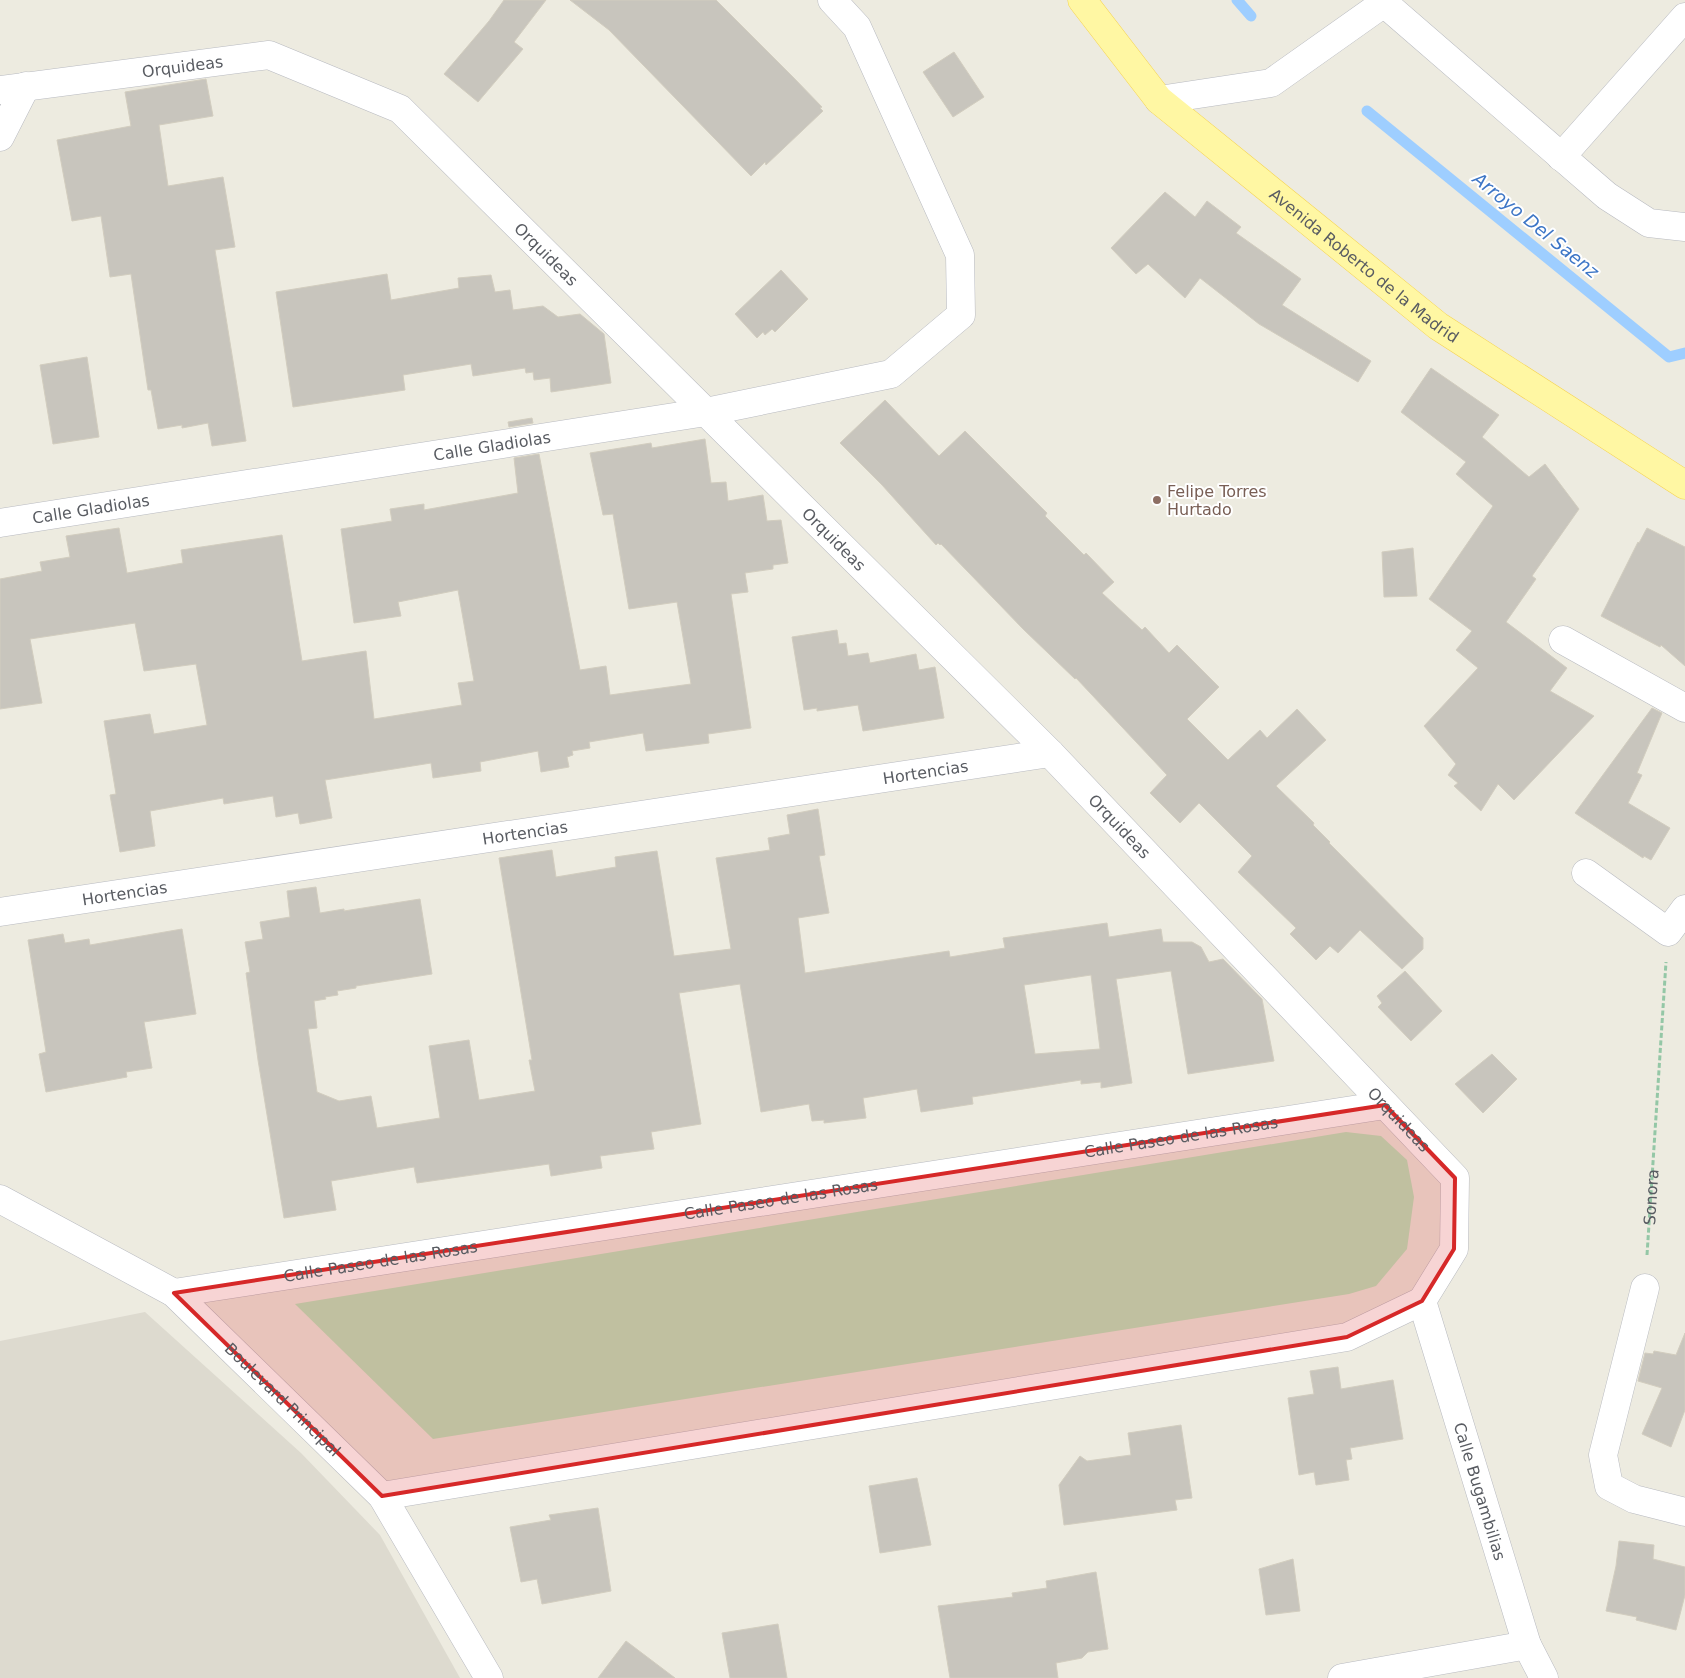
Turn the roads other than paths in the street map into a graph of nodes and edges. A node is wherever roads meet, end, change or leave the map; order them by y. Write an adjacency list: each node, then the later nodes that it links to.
1 (832, 0): 10 (street, Calle Gladiolas)
2 (1082, 0): 6 (main road, Avenida Roberto de la Madrid)
3 (1386, 2): 6 (street); 8 (street)
4 (1685, 17): 8 (street)
5 (13, 88): 7 (street); 10 (street, Orquideas)
6 (1159, 100): 11 (main road, Avenida Roberto de la Madrid)
7 (0, 137)
8 (1562, 156): 9 (street)
9 (1685, 228)
10 (706, 412): 12 (street, Calle Gladiolas); 15 (street, Orquideas)
11 (1685, 485)
12 (0, 523)
13 (1563, 640): 14 (street)
14 (1685, 708)
15 (1050, 753): 18 (street, Hortencias); 19 (street, Orquideas)
16 (1586, 873): 17 (street)
17 (1685, 909)
18 (0, 912)
19 (1386, 1105): 22 (street, Calle Paseo de las Rosas); 23 (street, Orquideas)
20 (0, 1199): 22 (street, Boulevard Principal)
21 (1645, 1288): 25 (street)
22 (174, 1293): 24 (street, Boulevard Principal)
23 (1422, 1301): 24 (street); 26 (street, Calle Bugambilias)
24 (382, 1496): 27 (street, Boulevard Principal)
25 (1685, 1512)
26 (1528, 1645): 28 (street); 29 (street, Calle Bugambilias)
27 (489, 1678)
28 (1342, 1678)
29 (1544, 1678)

